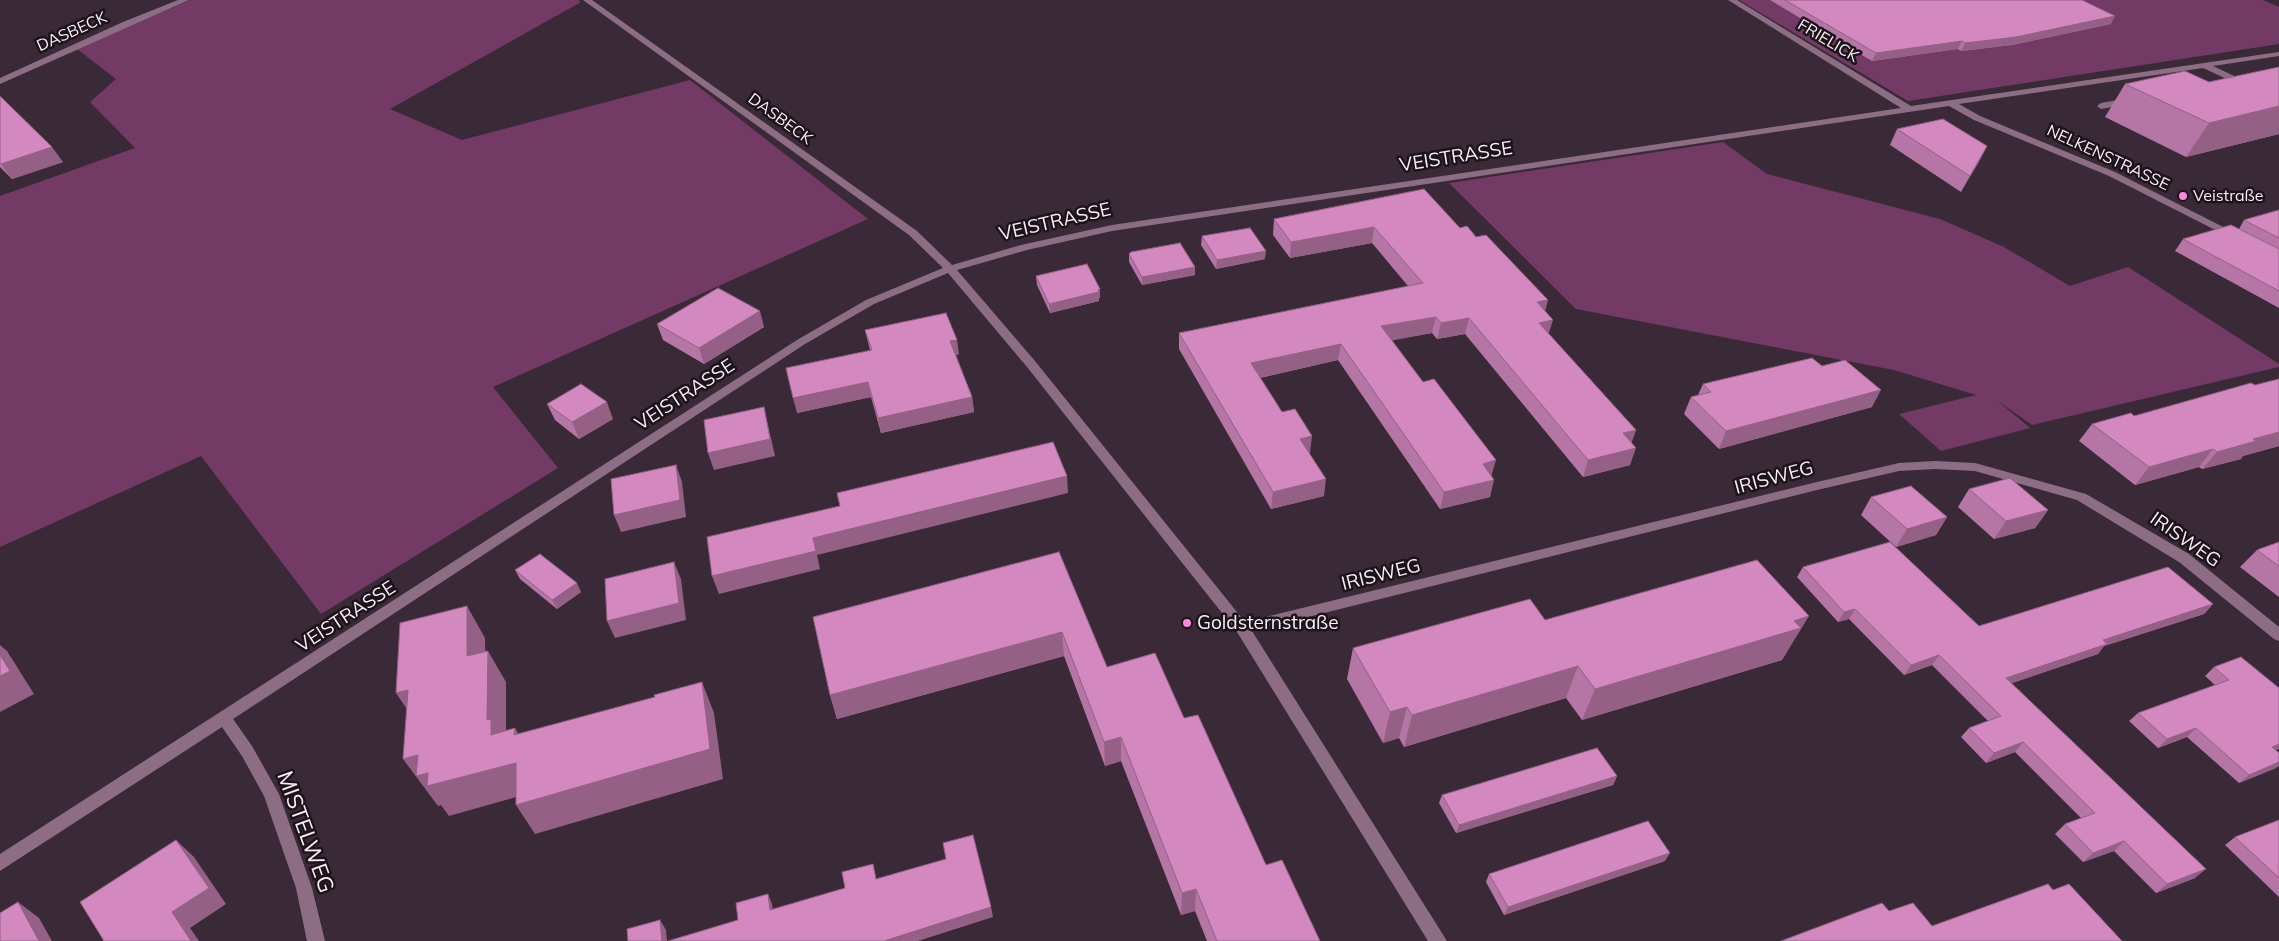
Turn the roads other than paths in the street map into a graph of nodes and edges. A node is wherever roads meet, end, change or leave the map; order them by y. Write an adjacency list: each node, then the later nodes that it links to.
1 (185, 0): 6 (street, DASBECK)
2 (588, 0): 13 (street, DASBECK)
3 (1732, 0): 11 (street, FRIELICK)
4 (2279, 54): 5 (street, VEISTRASSE)
5 (2203, 65): 7 (street); 9 (street, VEISTRASSE)
6 (0, 82)
7 (2225, 88)
8 (2139, 100): 10 (street)
9 (1949, 102): 11 (street, VEISTRASSE); 12 (street, NELKENSTRASSE)
10 (2101, 106)
11 (1908, 108): 13 (street, VEISTRASSE)
12 (2240, 239)
13 (950, 269): 14 (street); 16 (street, VEISTRASSE)
14 (1242, 628): 15 (street, IRISWEG); 19 (street)
15 (2279, 635)
16 (224, 718): 17 (street, VEISTRASSE); 18 (street, MISTELWEG)
17 (0, 863)
18 (316, 941)
19 (1438, 941)

